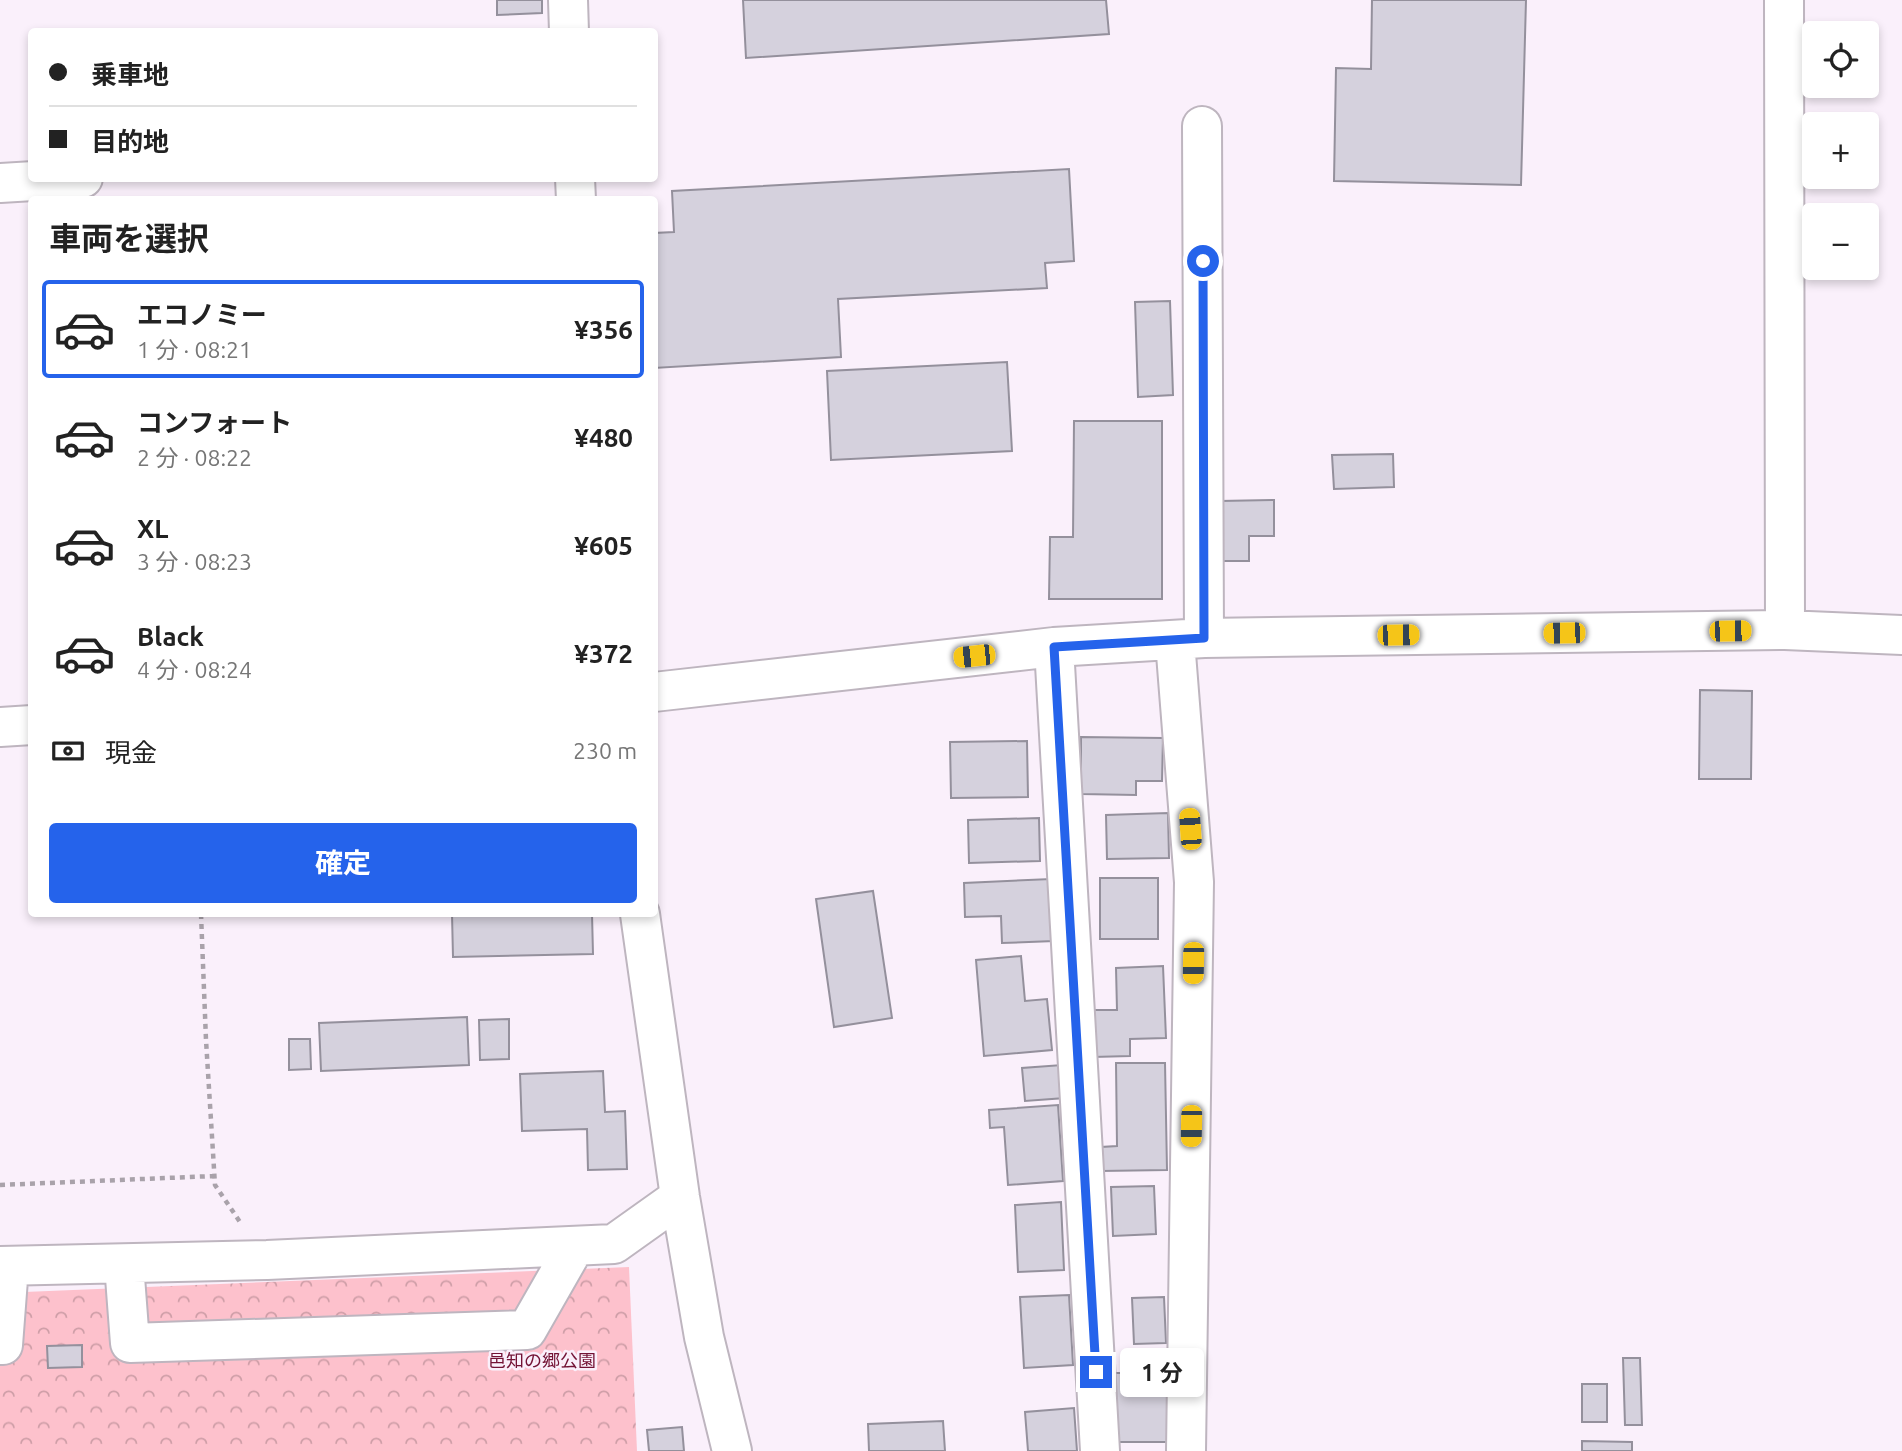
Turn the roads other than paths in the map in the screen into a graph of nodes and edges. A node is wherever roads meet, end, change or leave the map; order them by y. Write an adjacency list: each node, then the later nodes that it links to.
1 (568, 0): 3 (street)
2 (1784, 0): 7 (street)
3 (569, 28)
4 (1202, 126): 9 (street)
5 (28, 181): 6 (street)
6 (0, 183)
7 (1785, 630): 8 (street); 9 (street)
8 (1902, 635)
9 (1190, 639): 10 (street); 22 (street)
10 (1054, 647): 11 (street); 21 (street)
11 (658, 692)
12 (28, 725): 13 (street)
13 (0, 727)
14 (640, 917): 15 (street)
15 (680, 1197): 16 (street); 20 (street)
16 (575, 1246): 17 (street); 17 (street)
17 (124, 1264): 18 (street)
18 (4, 1266): 19 (street)
19 (0, 1345)
20 (732, 1451)
21 (1100, 1451)
22 (1186, 1451)

